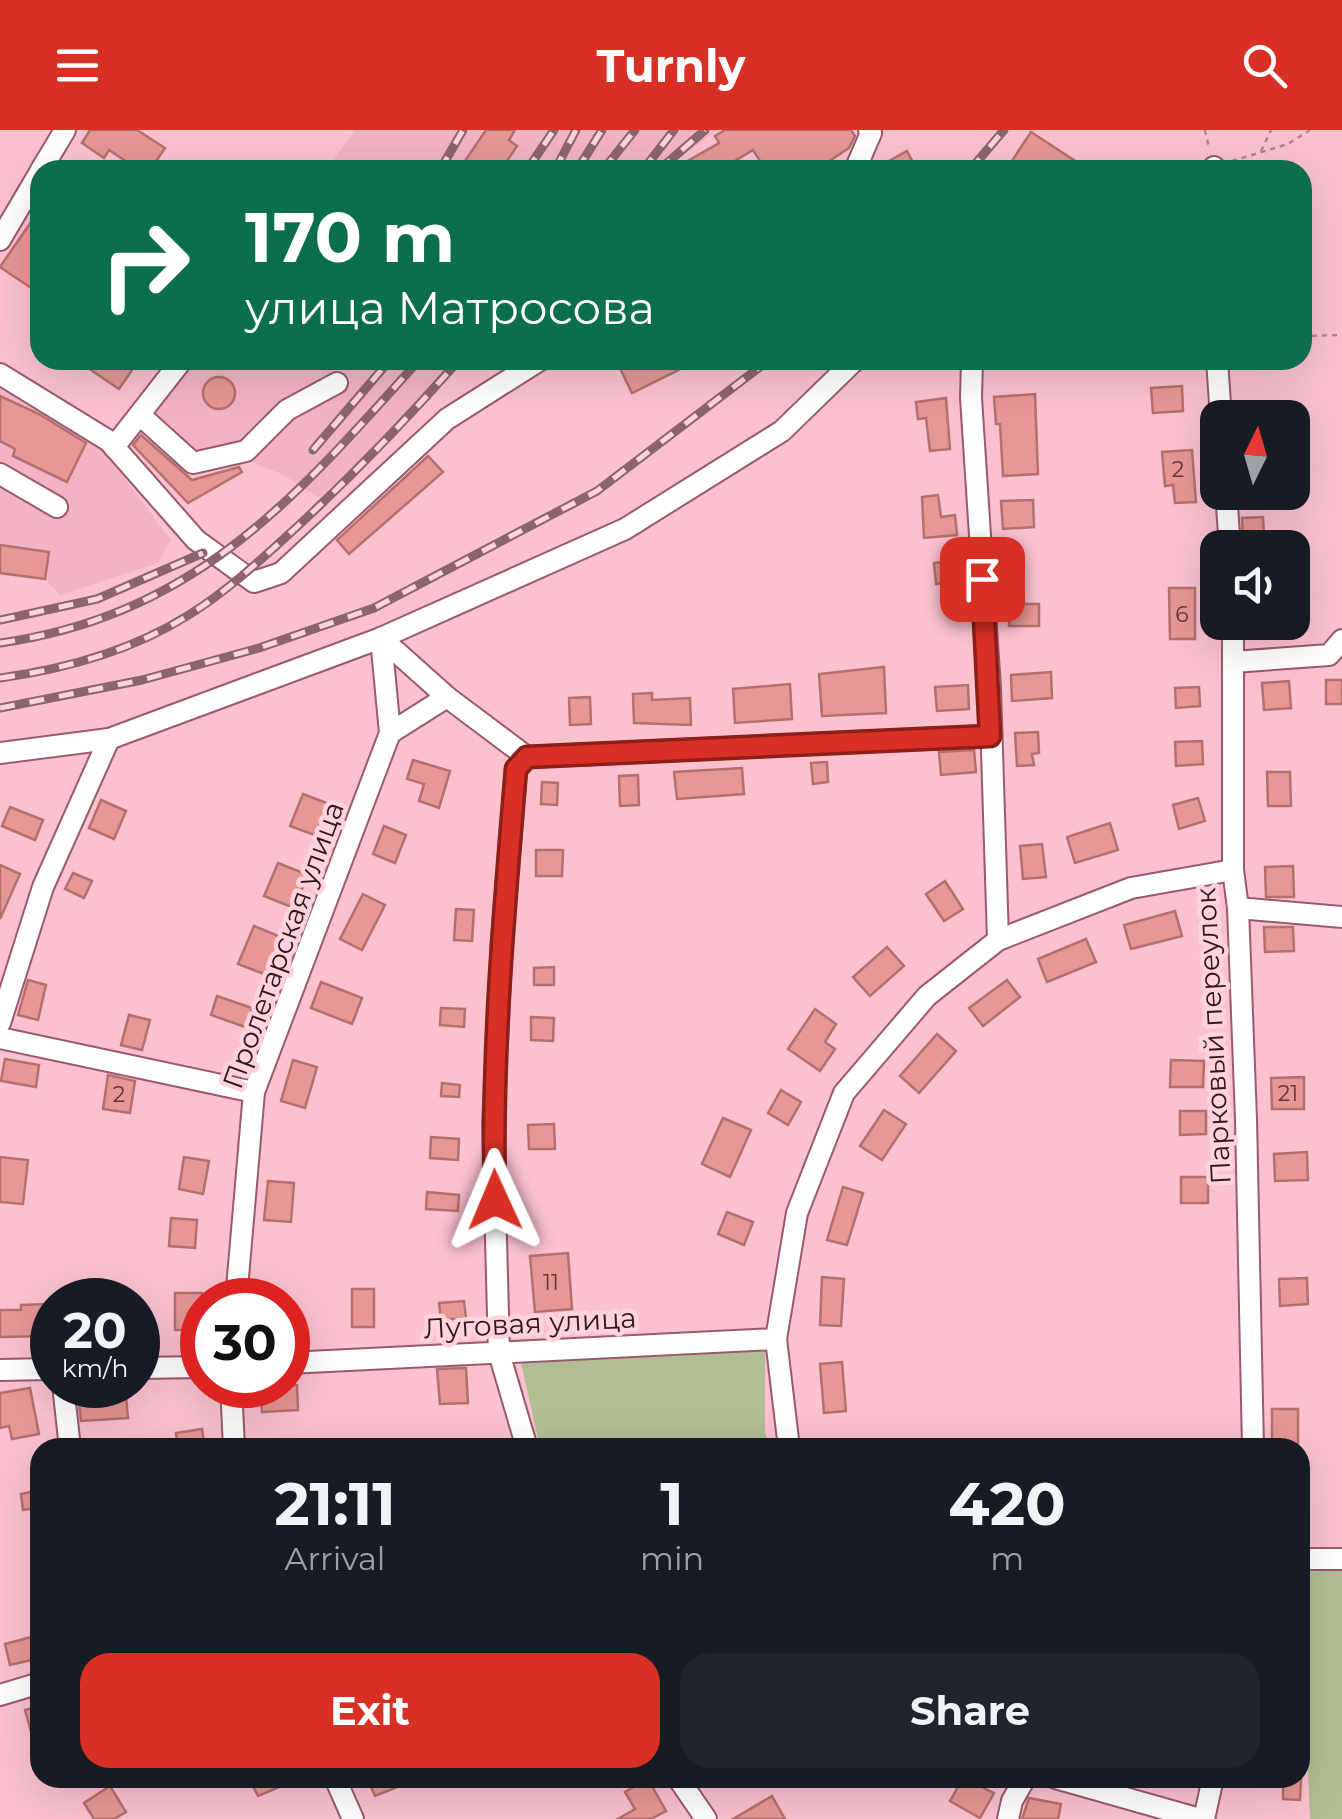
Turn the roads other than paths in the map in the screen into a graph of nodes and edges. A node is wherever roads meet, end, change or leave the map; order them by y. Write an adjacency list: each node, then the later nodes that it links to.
1 (64, 130): 3 (street)
2 (869, 130): 4 (street)
3 (46, 160)
4 (858, 160)
5 (30, 188): 6 (street)
6 (0, 240)
7 (175, 370): 15 (street)
8 (524, 370): 16 (street)
9 (845, 370): 19 (street)
10 (972, 370): 25 (street)
11 (1218, 370): 14 (street)
12 (0, 374): 16 (street)
13 (337, 383): 15 (street)
14 (1220, 400)
15 (141, 416): 16 (street)
16 (114, 447)
17 (0, 474): 18 (street)
18 (58, 507)
19 (381, 638): 23 (street); 24 (street); 26 (street)
20 (1233, 640): 22 (street, Парковый переулок)
21 (1342, 640): 22 (street)
22 (1233, 662): 29 (street, Парковый переулок)
23 (447, 698): 24 (street); 28 (street)
24 (390, 733): 35 (street, Пролетарская улица)
25 (990, 736): 28 (street); 32 (street)
26 (109, 739): 27 (street); 33 (street)
27 (0, 752)
28 (527, 757): 38 (street)
29 (1233, 870): 30 (street, Парковый переулок); 32 (street)
30 (1238, 908): 31 (street); 48 (street, Парковый переулок)
31 (1342, 917)
32 (998, 940): 37 (street)
33 (0, 1023)
34 (0, 1038): 35 (street)
35 (254, 1092): 36 (street, Пролетарская улица)
36 (238, 1278)
37 (776, 1338): 38 (street, Луговая улица); 47 (street)
38 (499, 1352): 39 (street, Луговая улица); 46 (street)
39 (310, 1363)
40 (30, 1369): 41 (street)
41 (0, 1370)
42 (65, 1408): 44 (street)
43 (232, 1408): 45 (street)
44 (69, 1438)
45 (234, 1438)
46 (524, 1438)
47 (788, 1438)
48 (1253, 1438)
49 (1310, 1559): 50 (street)
50 (1342, 1559)
51 (30, 1686): 52 (street)
52 (0, 1695)
53 (339, 1788): 58 (street)
54 (685, 1788): 59 (street)
55 (1019, 1788): 60 (street)
56 (1091, 1788): 61 (street)
57 (1210, 1788): 61 (street)
58 (353, 1819)
59 (706, 1819)
60 (1008, 1819)
61 (1202, 1819)

